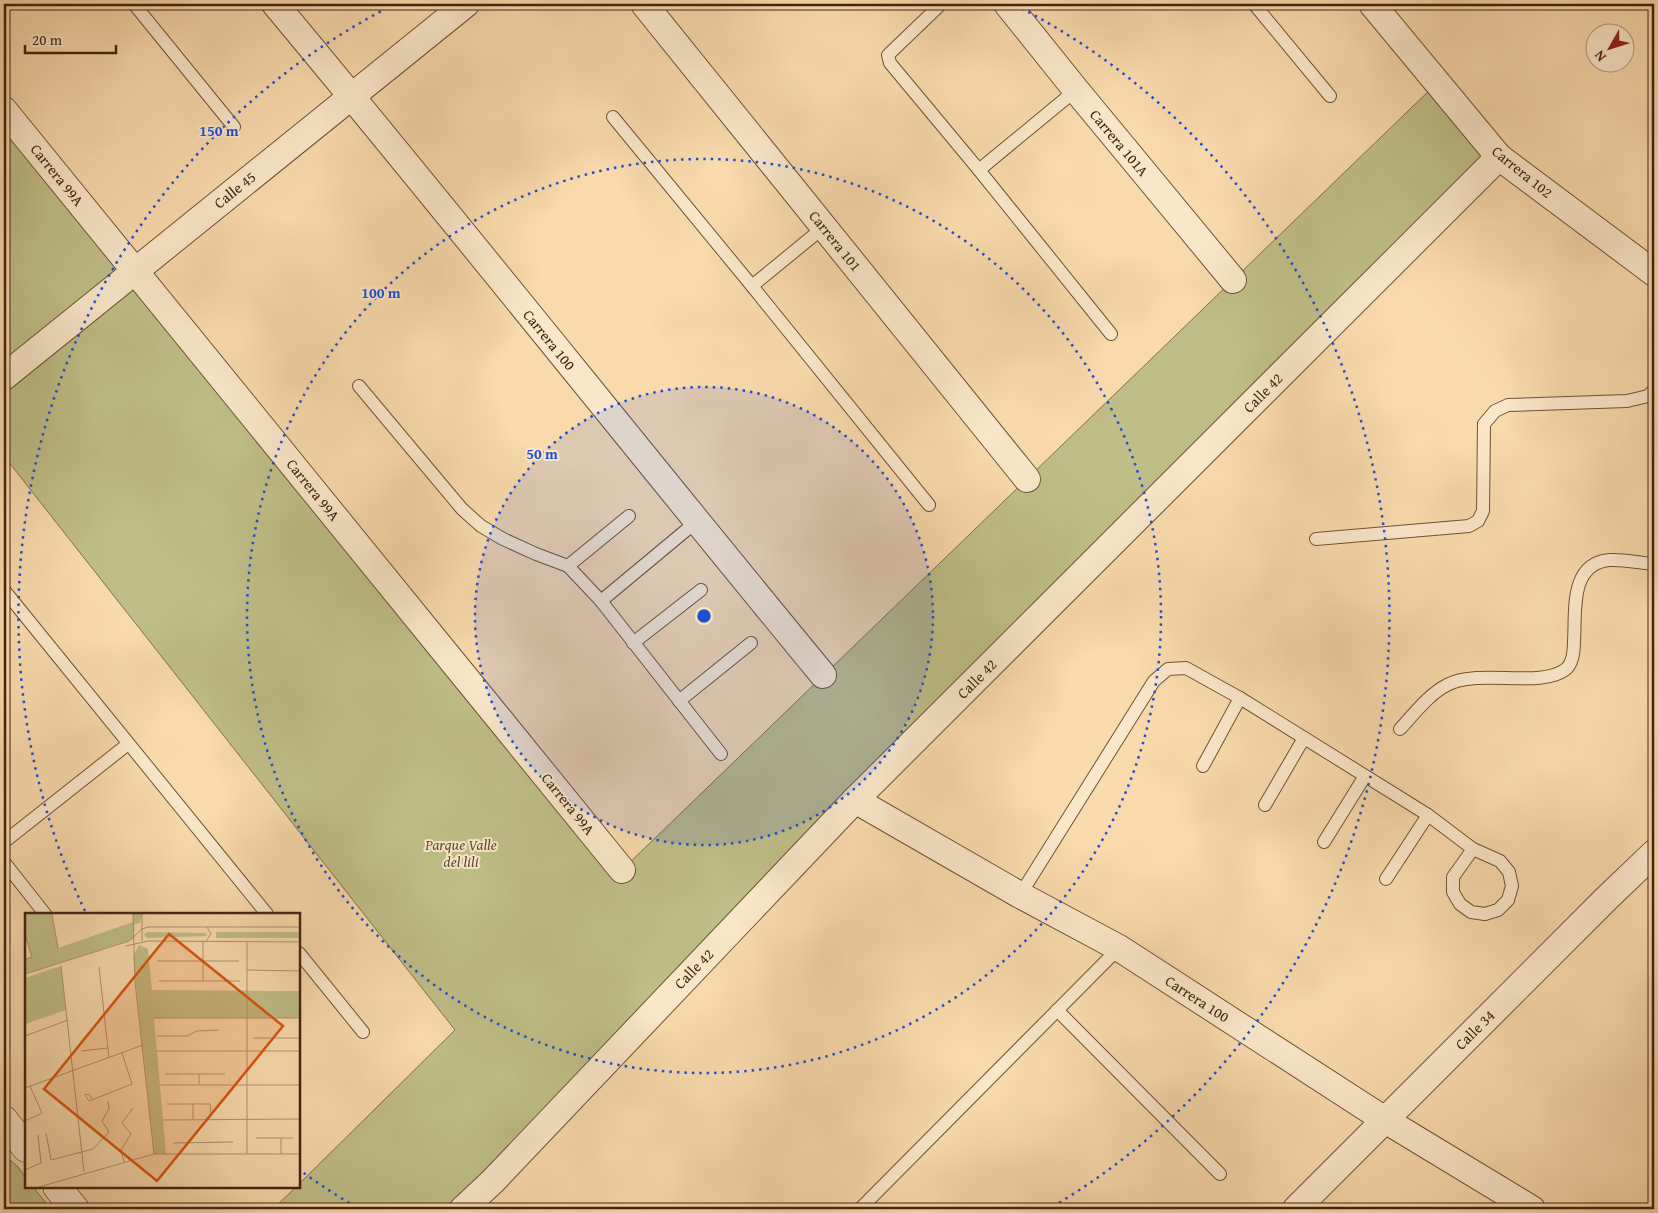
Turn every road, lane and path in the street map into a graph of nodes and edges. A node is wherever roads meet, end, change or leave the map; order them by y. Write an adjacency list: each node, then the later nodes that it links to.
1 (134, 4): 14 (lane)
2 (274, 4): 10 (street, Carrera 100)
3 (466, 4): 10 (street, Calle 45)
4 (644, 4): 17 (street, Carrera 101)
5 (1007, 4): 9 (street, Carrera 101A)
6 (1254, 4): 11 (lane)
7 (1372, 4): 15 (street, Carrera 102)
8 (938, 8): 16 (lane)
9 (1076, 90): 16 (lane); 20 (street, Carrera 101A)
10 (352, 96): 18 (street, Calle 45); 29 (street, Carrera 100)
11 (1330, 96)
12 (4, 110): 18 (street, Carrera 99A)
13 (613, 117): 21 (lane)
14 (234, 127)
15 (1499, 157): 19 (street, Carrera 102); 47 (street, Calle 42)
16 (979, 170): 22 (lane)
17 (824, 227): 21 (lane); 26 (street, Carrera 101)
18 (135, 271): 23 (street, Calle 45); 55 (street, Carrera 99A)
19 (1654, 273)
20 (1233, 280)
21 (752, 286): 27 (lane)
22 (1112, 334)
23 (4, 377)
24 (359, 386): 32 (lane)
25 (1654, 390): 30 (lane)
26 (1027, 479)
27 (929, 505)
28 (629, 516): 32 (lane)
29 (696, 522): 35 (lane); 38 (street, Carrera 100)
30 (1316, 539)
31 (1654, 564): 41 (lane)
32 (568, 566): 35 (lane)
33 (4, 590): 43 (lane)
34 (701, 590): 36 (lane)
35 (601, 602): 36 (lane)
36 (633, 643): 40 (lane)
37 (752, 643): 40 (lane)
38 (823, 675)
39 (1240, 698): 42 (lane); 45 (lane); 57 (lane)
40 (679, 702): 44 (lane)
41 (1400, 729)
42 (1304, 738): 46 (lane); 48 (lane)
43 (128, 744): 50 (lane); 59 (lane)
44 (721, 754)
45 (1203, 766)
46 (1365, 776): 49 (lane); 51 (lane)
47 (855, 800): 57 (street, Carrera 100); 70 (street, Calle 42)
48 (1265, 805)
49 (1428, 814): 52 (lane); 56 (lane)
50 (4, 842)
51 (1324, 842)
52 (1474, 849): 52 (lane)
53 (1654, 853): 65 (street, Calle 34)
54 (4, 862): 58 (lane)
55 (622, 870)
56 (1386, 879)
57 (1020, 895): 60 (street, Carrera 100)
58 (45, 913)
59 (266, 913)
60 (1119, 948): 62 (lane); 65 (street, Carrera 100)
61 (300, 954): 63 (lane)
62 (1057, 1010): 67 (lane); 71 (lane)
63 (363, 1032)
64 (4, 1120): 66 (main road)
65 (1385, 1120): 72 (street, Calle 34); 73 (street, Carrera 100)
66 (25, 1147)
67 (1220, 1174)
68 (58, 1188): 69 (main road)
69 (75, 1209)
70 (463, 1209)
71 (860, 1209)
72 (1296, 1209)
73 (1532, 1209)

